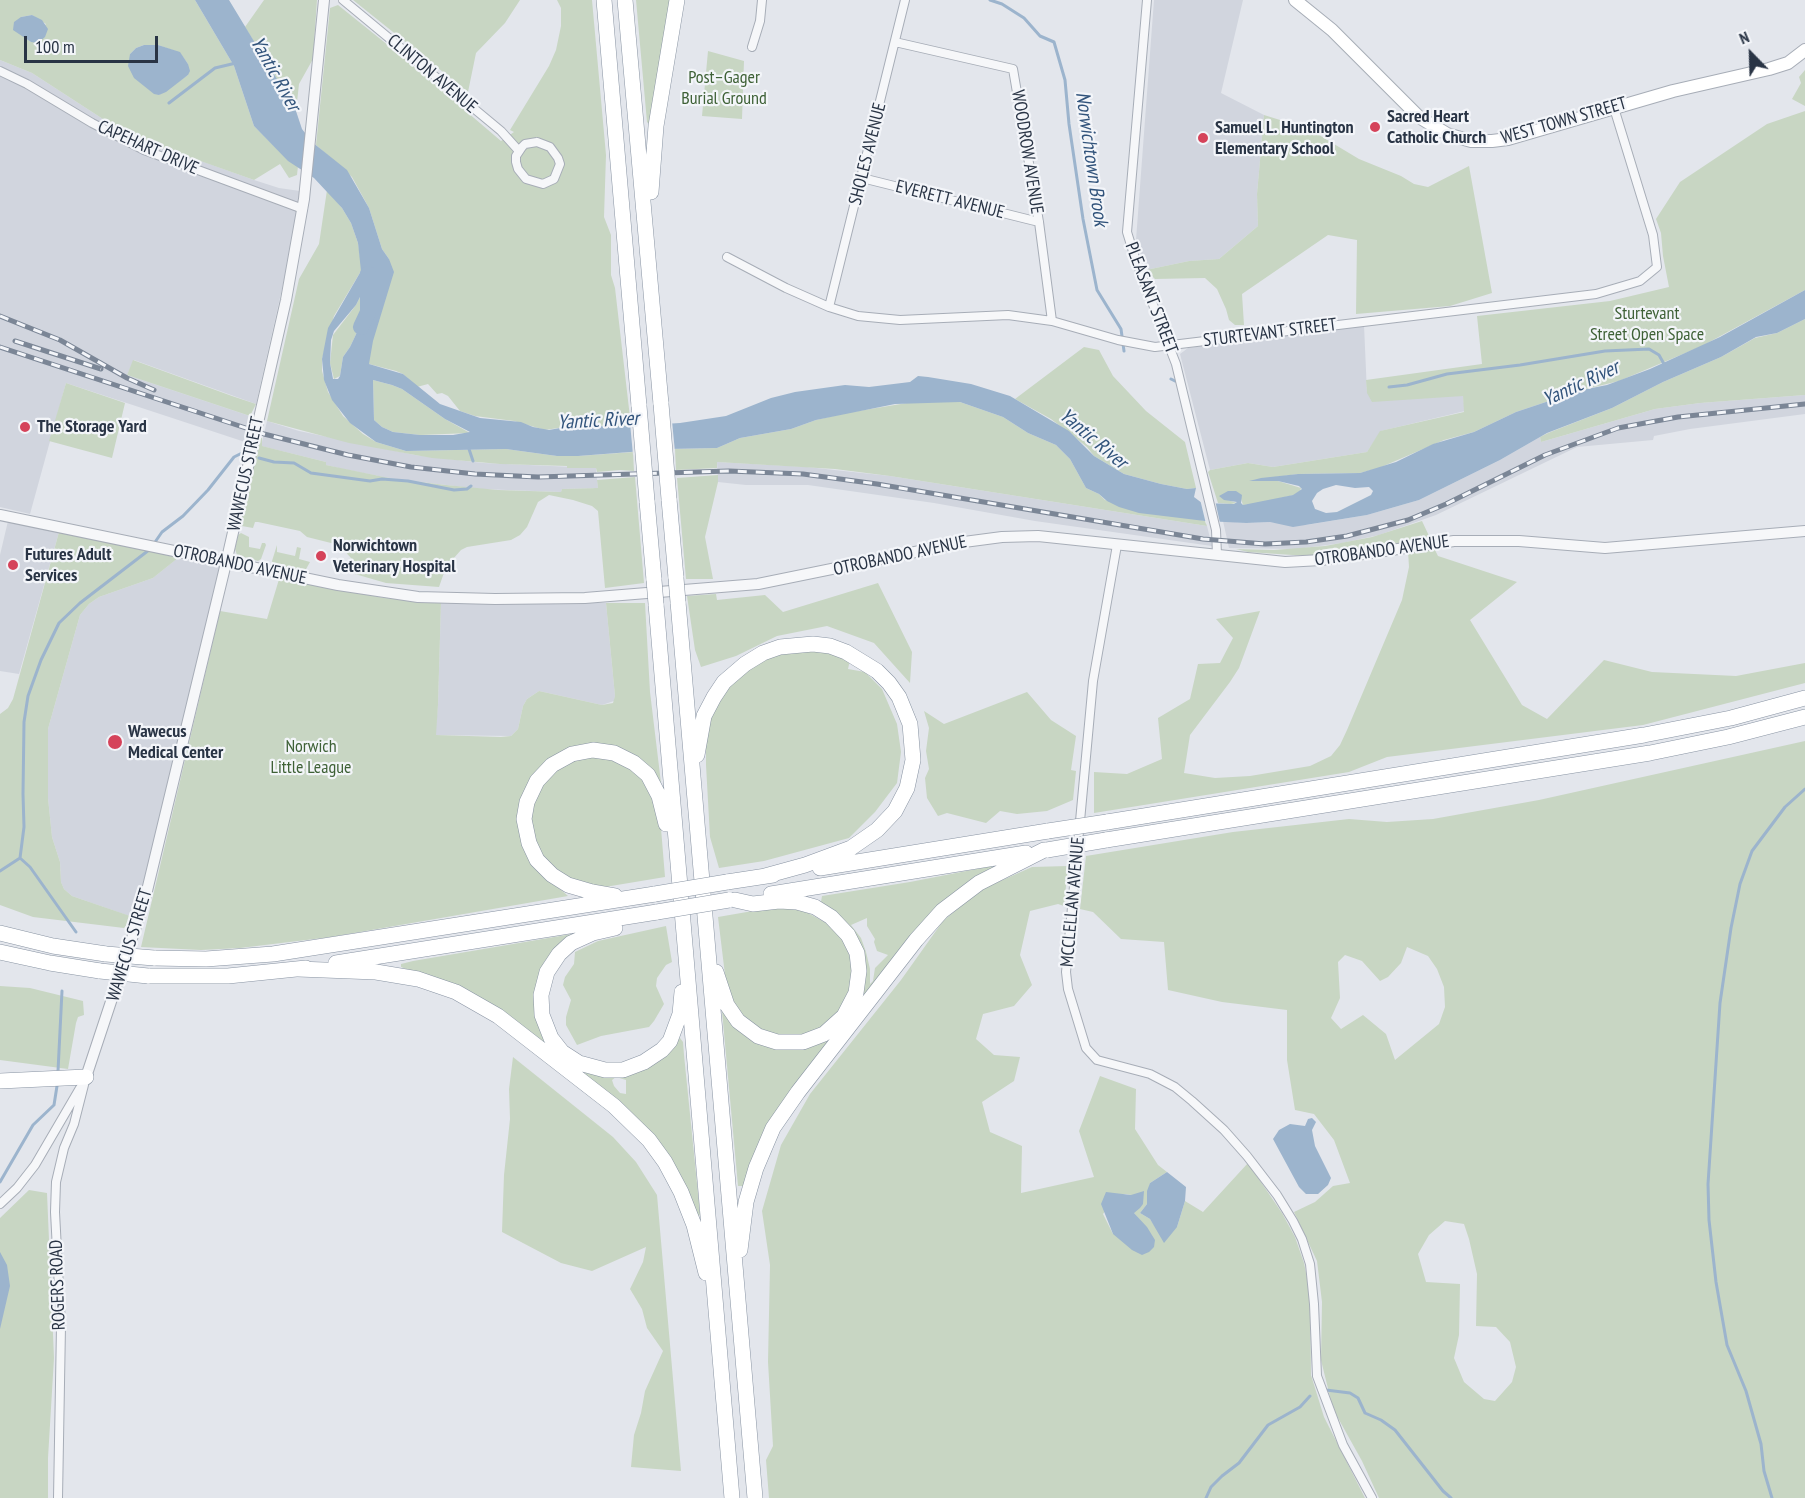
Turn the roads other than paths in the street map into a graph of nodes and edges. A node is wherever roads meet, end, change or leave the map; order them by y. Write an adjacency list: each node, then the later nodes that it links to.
1 (324, 0): 17 (street, WAWECUS STREET)
2 (343, 0): 15 (street, CLINTON AVENUE)
3 (604, 0): 33 (highway, bridge)
4 (625, 0): 19 (highway)
5 (678, 0): 19 (highway)
6 (762, 0): 11 (street)
7 (905, 0): 10 (street, SHOLES AVENUE)
8 (1147, 0): 23 (street, PLEASANT STREET)
9 (1295, 0): 14 (main road, WEST TOWN STREET)
10 (895, 42): 16 (street, SHOLES AVENUE); 18 (street, WOODROW AVENUE)
11 (752, 47)
12 (1805, 50): 14 (main road, WEST TOWN STREET)
13 (0, 71): 17 (street, CAPEHART DRIVE)
14 (1614, 108): 23 (street, STURTEVANT STREET)
15 (519, 151): 15 (street)
16 (862, 177): 18 (street, EVERETT AVENUE); 21 (street, SHOLES AVENUE)
17 (303, 209): 28 (street, WAWECUS STREET)
18 (1039, 222): 22 (street, WOODROW AVENUE)
19 (646, 230): 31 (highway, bridge)
20 (727, 257): 21 (street, STURTEVANT STREET)
21 (829, 307): 22 (street, STURTEVANT STREET)
22 (1052, 321): 23 (street, STURTEVANT STREET)
23 (1170, 346): 27 (street, PLEASANT STREET)
24 (0, 515): 28 (street, OTROBANDO AVENUE)
25 (1805, 531): 27 (street, OTROBANDO AVENUE)
26 (1117, 545): 27 (street, OTROBANDO AVENUE); 28 (street, OTROBANDO AVENUE); 53 (street, MCCLELLAN AVENUE)
27 (1217, 555)
28 (226, 563): 45 (street, WAWECUS STREET)
29 (1805, 698): 34 (highway, bridge)
30 (1805, 717): 32 (highway, bridge)
31 (694, 788): 34 (highway); 38 (highway)
32 (1046, 850): 36 (highway); 48 (highway)
33 (678, 865): 35 (highway); 41 (highway)
34 (765, 876): 35 (highway, bridge)
35 (630, 898): 39 (highway, bridge)
36 (732, 900): 37 (highway, bridge); 38 (highway)
37 (652, 913): 41 (highway); 44 (highway)
38 (706, 926): 48 (highway)
39 (0, 933)
40 (0, 952): 43 (highway)
41 (686, 956): 49 (highway)
42 (0, 958): 43 (highway)
43 (50, 963): 44 (highway, bridge)
44 (298, 969): 49 (highway)
45 (86, 1077): 46 (highway); 47 (street); 50 (street, ROGERS ROAD)
46 (0, 1081)
47 (0, 1203)
48 (737, 1292): 52 (highway)
49 (717, 1315): 51 (highway)
50 (58, 1498)
51 (732, 1498)
52 (755, 1498)
53 (1372, 1498)

